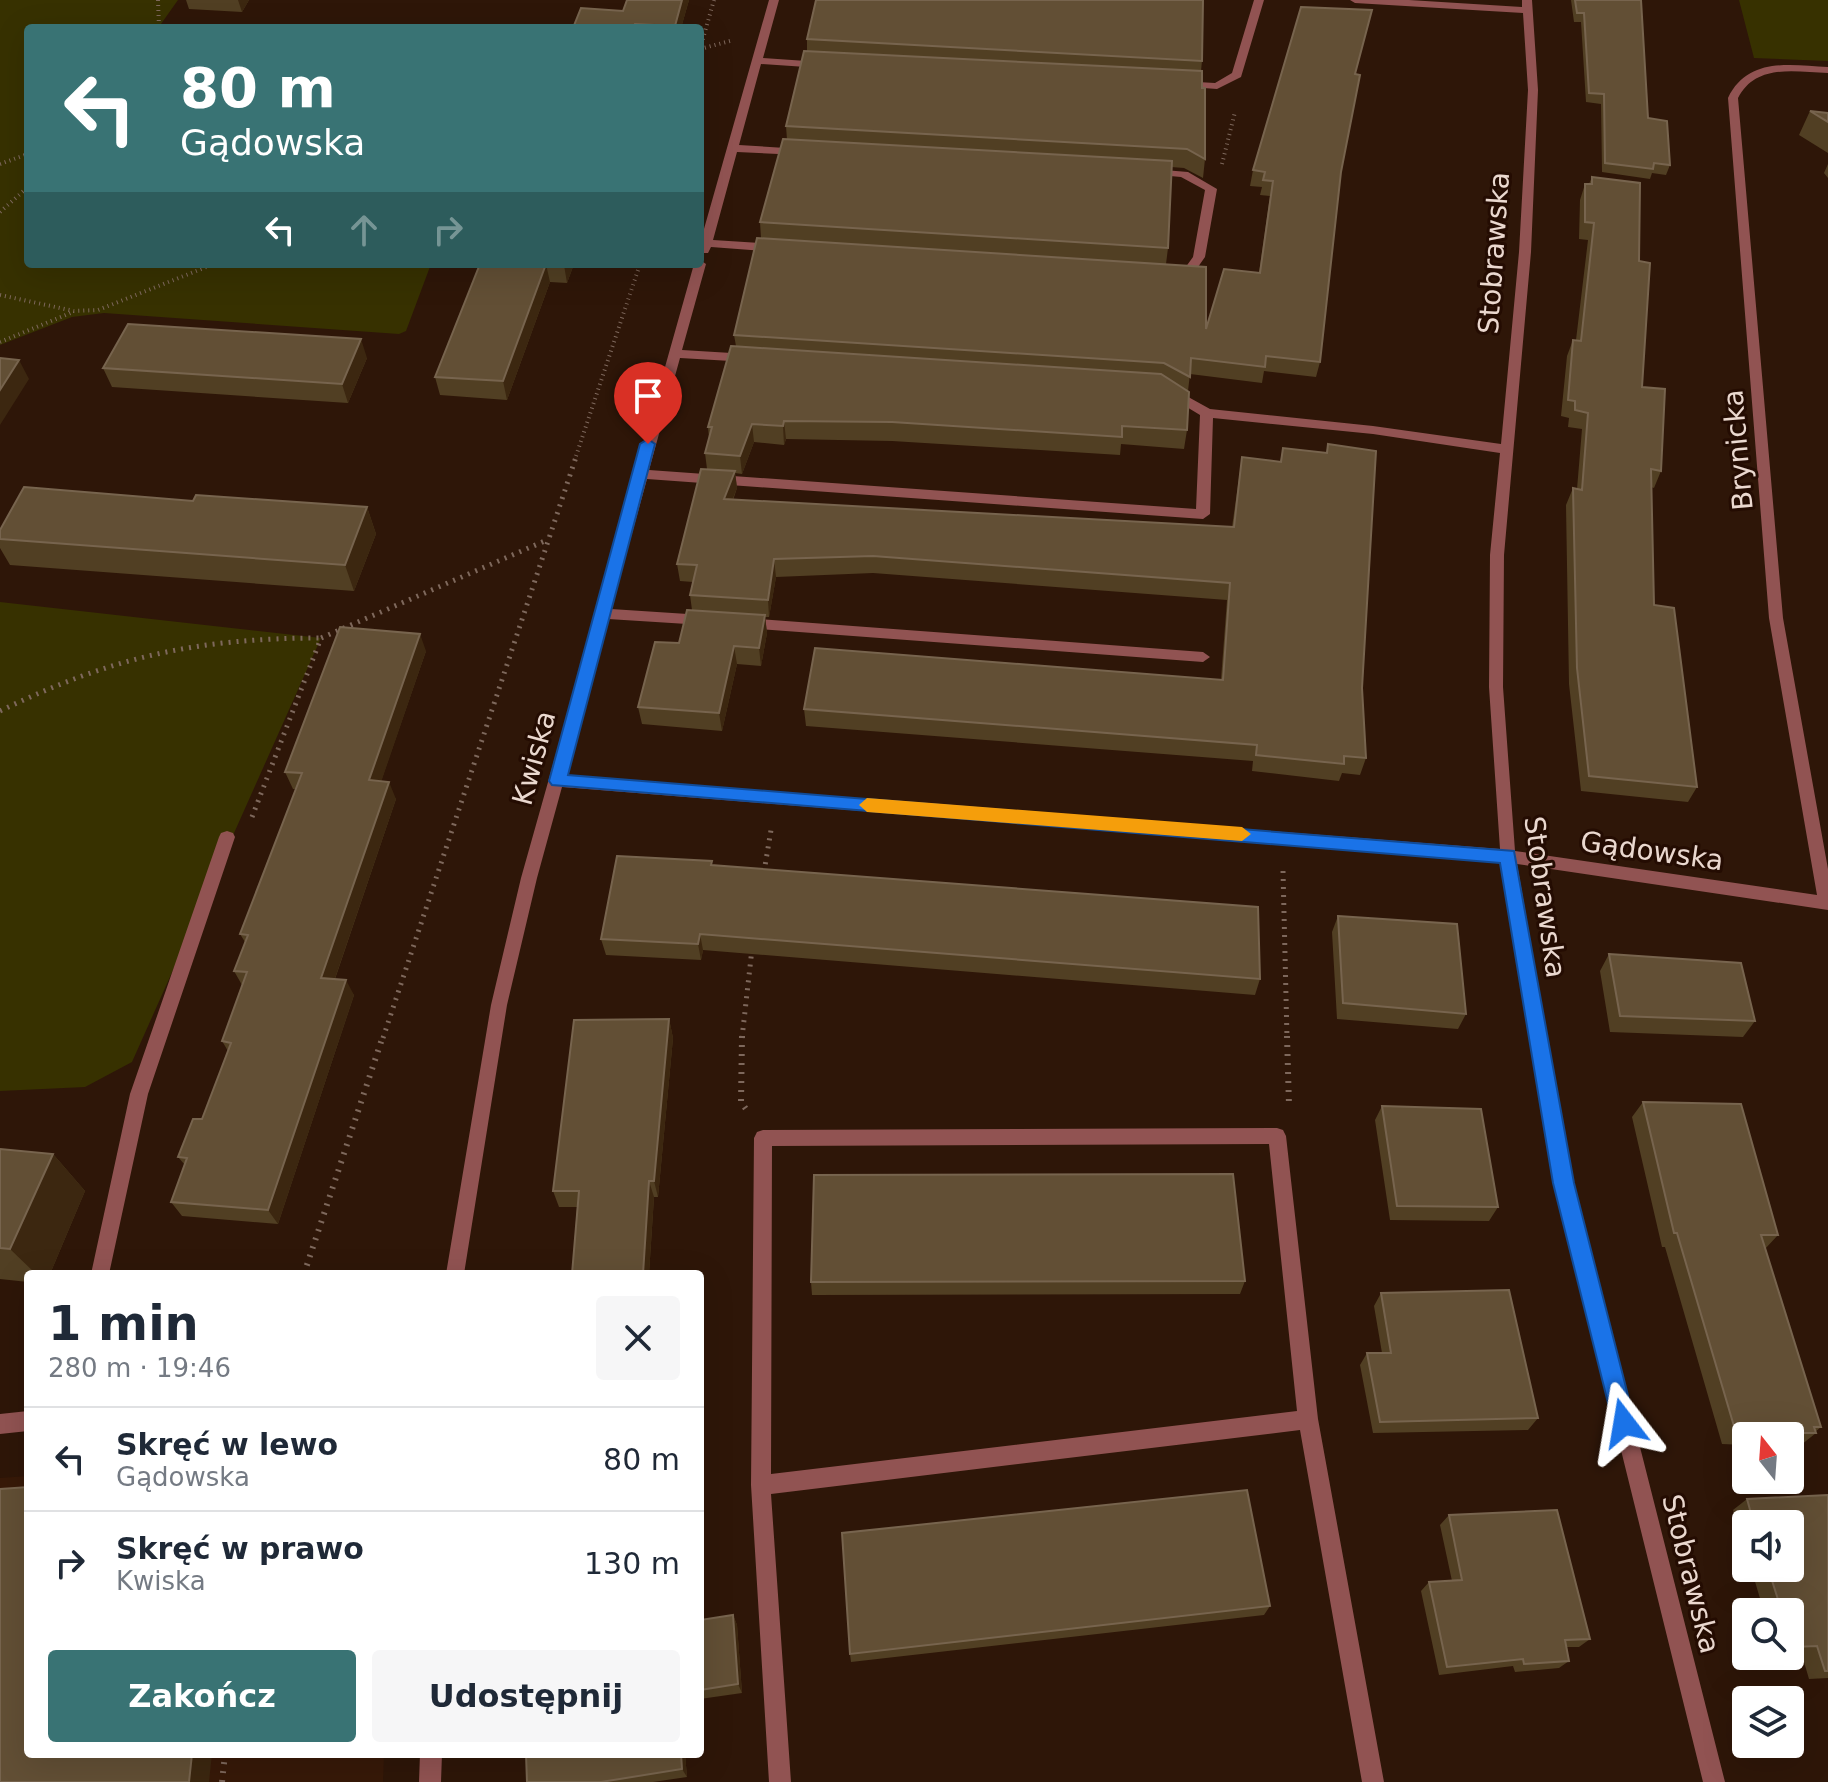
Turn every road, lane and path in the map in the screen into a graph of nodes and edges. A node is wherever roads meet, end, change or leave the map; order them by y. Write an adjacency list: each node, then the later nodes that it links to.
1 (158, 0): 7 (path)
2 (714, 0): 8 (path)
3 (774, 0): 9 (street, Kwiska)
4 (1259, 0): 12 (street)
5 (1355, 0): 6 (street)
6 (1528, 5): 36 (street, Stobrawska)
7 (159, 24)
8 (704, 36)
9 (758, 61): 10 (street); 14 (street, Kwiska)
10 (838, 65)
11 (1828, 70): 49 (street, Brynicka)
12 (1226, 81): 13 (street); 19 (path)
13 (1170, 84)
14 (732, 148): 15 (street); 22 (street, Kwiska)
15 (810, 153)
16 (24, 155): 17 (path)
17 (0, 164)
18 (1137, 171): 19 (street)
19 (1200, 183): 28 (street)
20 (24, 191): 21 (path)
21 (0, 212)
22 (706, 243): 23 (street); 24 (street, Kwiska)
23 (784, 248)
24 (704, 250)
25 (204, 268): 30 (path)
26 (639, 268): 38 (path)
27 (699, 268): 32 (street, Kwiska)
28 (1158, 273)
29 (0, 295): 30 (path)
30 (74, 311): 31 (path)
31 (0, 342)
32 (674, 354): 33 (street); 37 (street, Kwiska)
33 (768, 360)
34 (1162, 385): 35 (street)
35 (1207, 413): 36 (street); 37 (street)
36 (1505, 449): 47 (street, Stobrawska)
37 (639, 474): 39 (street, Kwiska)
38 (547, 539): 40 (path); 54 (path)
39 (601, 613): 41 (street); 43 (street, Kwiska)
40 (321, 638): 42 (path); 45 (path)
41 (1203, 657)
42 (0, 711)
43 (558, 781): 44 (street, Gądowska); 55 (street, Kwiska)
44 (776, 798): 46 (street, Gądowska); 48 (path)
45 (227, 837): 53 (street)
46 (1282, 837): 47 (street, Gądowska); 51 (path)
47 (1508, 856): 49 (street, Gądowska); 66 (street, Stobrawska)
48 (762, 887)
49 (1827, 905)
50 (752, 947): 52 (path)
51 (1277, 1136): 52 (street); 56 (street)
52 (763, 1138): 59 (street)
53 (101, 1270)
54 (305, 1270)
55 (456, 1270)
56 (1308, 1419): 59 (street); 65 (street)
57 (24, 1421): 58 (street)
58 (0, 1424)
59 (761, 1485): 64 (street)
60 (225, 1758): 62 (path)
61 (431, 1758): 63 (street)
62 (222, 1782)
63 (430, 1782)
64 (780, 1782)
65 (1373, 1782)
66 (1714, 1782)

